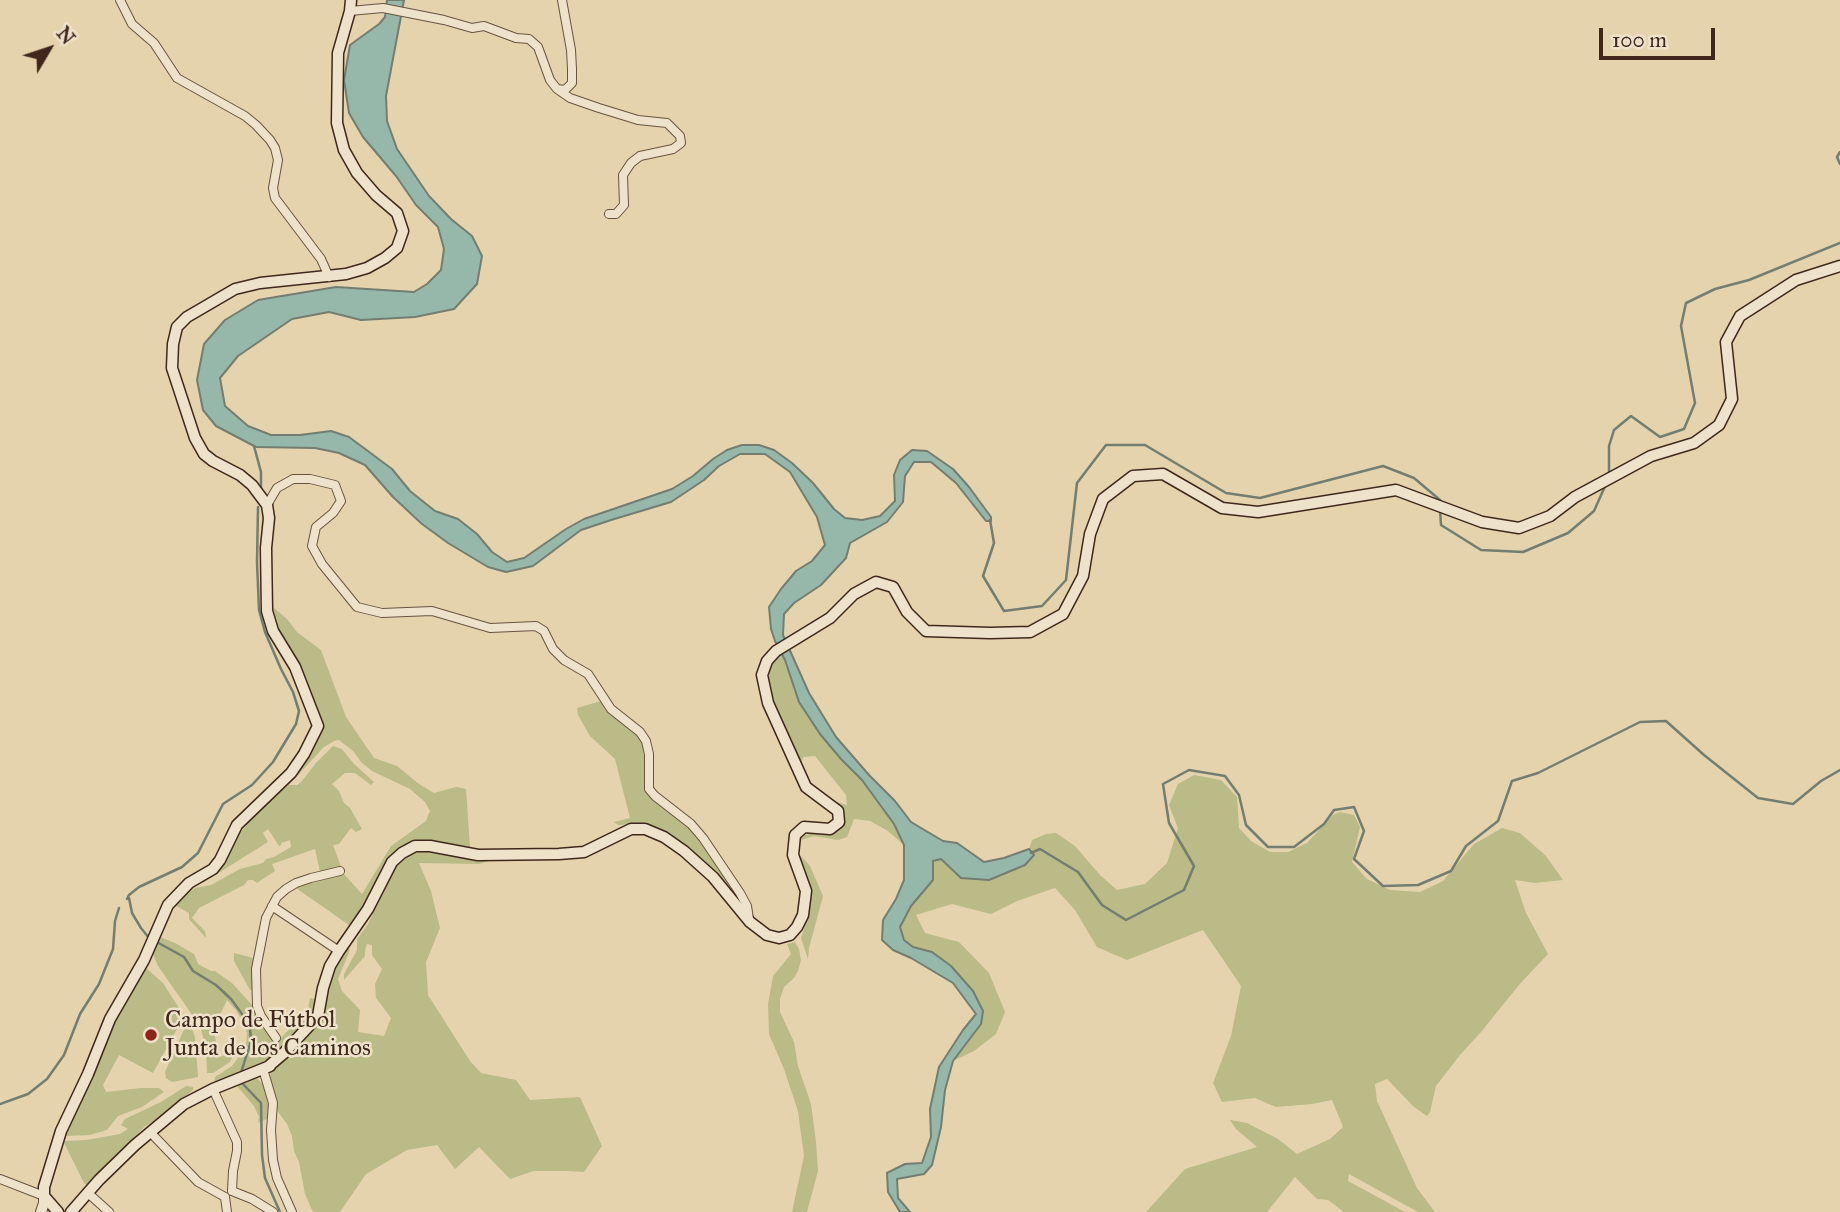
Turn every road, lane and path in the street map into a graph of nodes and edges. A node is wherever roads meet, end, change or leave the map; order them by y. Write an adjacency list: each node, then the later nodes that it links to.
1 (120, 0): 7 (street)
2 (562, 0): 4 (street)
3 (351, 5): 4 (street); 7 (main road)
4 (557, 89): 5 (street)
5 (609, 214)
6 (1840, 266): 11 (main road)
7 (328, 277): 8 (main road)
8 (267, 505): 11 (street); 20 (main road)
9 (340, 871): 10 (street)
10 (272, 906): 12 (street); 13 (street)
11 (750, 922): 12 (main road)
12 (339, 950): 14 (main road)
13 (276, 1038)
14 (264, 1070): 15 (main road); 27 (street)
15 (212, 1089): 16 (main road); 19 (street)
16 (150, 1132): 18 (main road); 19 (street)
17 (0, 1179): 20 (street)
18 (88, 1193): 23 (main road); 24 (street)
19 (229, 1194): 25 (street); 26 (street)
20 (44, 1196): 21 (street); 22 (main road)
21 (41, 1212)
22 (58, 1212)
23 (71, 1212)
24 (109, 1212)
25 (228, 1212)
26 (273, 1212)
27 (292, 1212)

